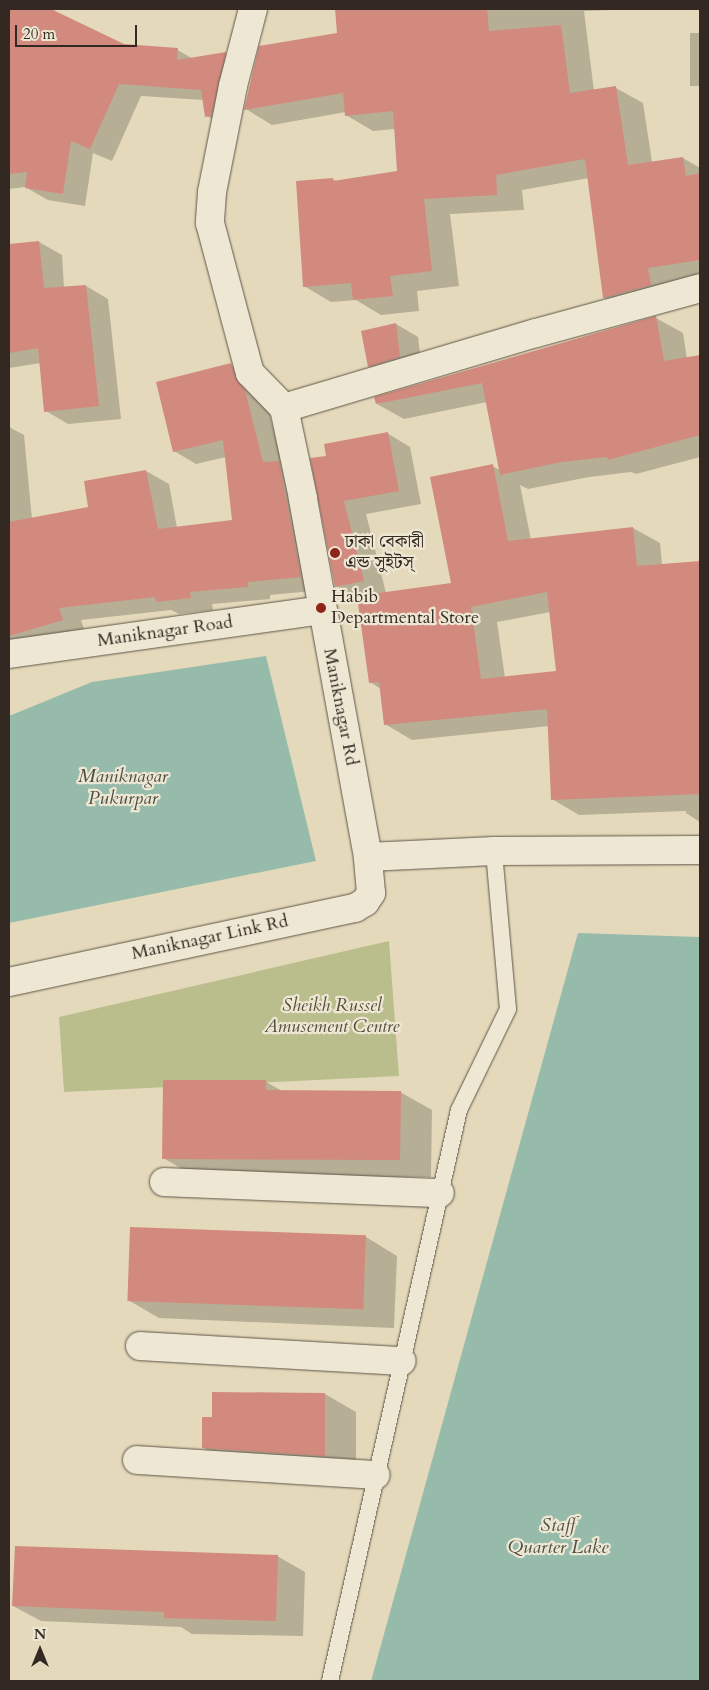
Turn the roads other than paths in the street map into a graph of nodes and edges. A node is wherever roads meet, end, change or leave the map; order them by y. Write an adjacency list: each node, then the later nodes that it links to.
1 (254, 9): 3 (street)
2 (700, 288): 3 (street)
3 (284, 408): 4 (street, Maniknagar Rd)
4 (322, 610): 5 (street, Maniknagar Road); 8 (street, Maniknagar Rd)
5 (9, 654)
6 (700, 850): 7 (street)
7 (494, 851): 8 (street); 11 (lane)
8 (368, 857): 9 (street, Maniknagar Link Rd)
9 (9, 982)
10 (164, 1182): 11 (street)
11 (440, 1193): 13 (lane)
12 (140, 1346): 13 (street)
13 (402, 1360): 15 (lane)
14 (137, 1460): 15 (street)
15 (376, 1475): 16 (lane)
16 (330, 1681)

